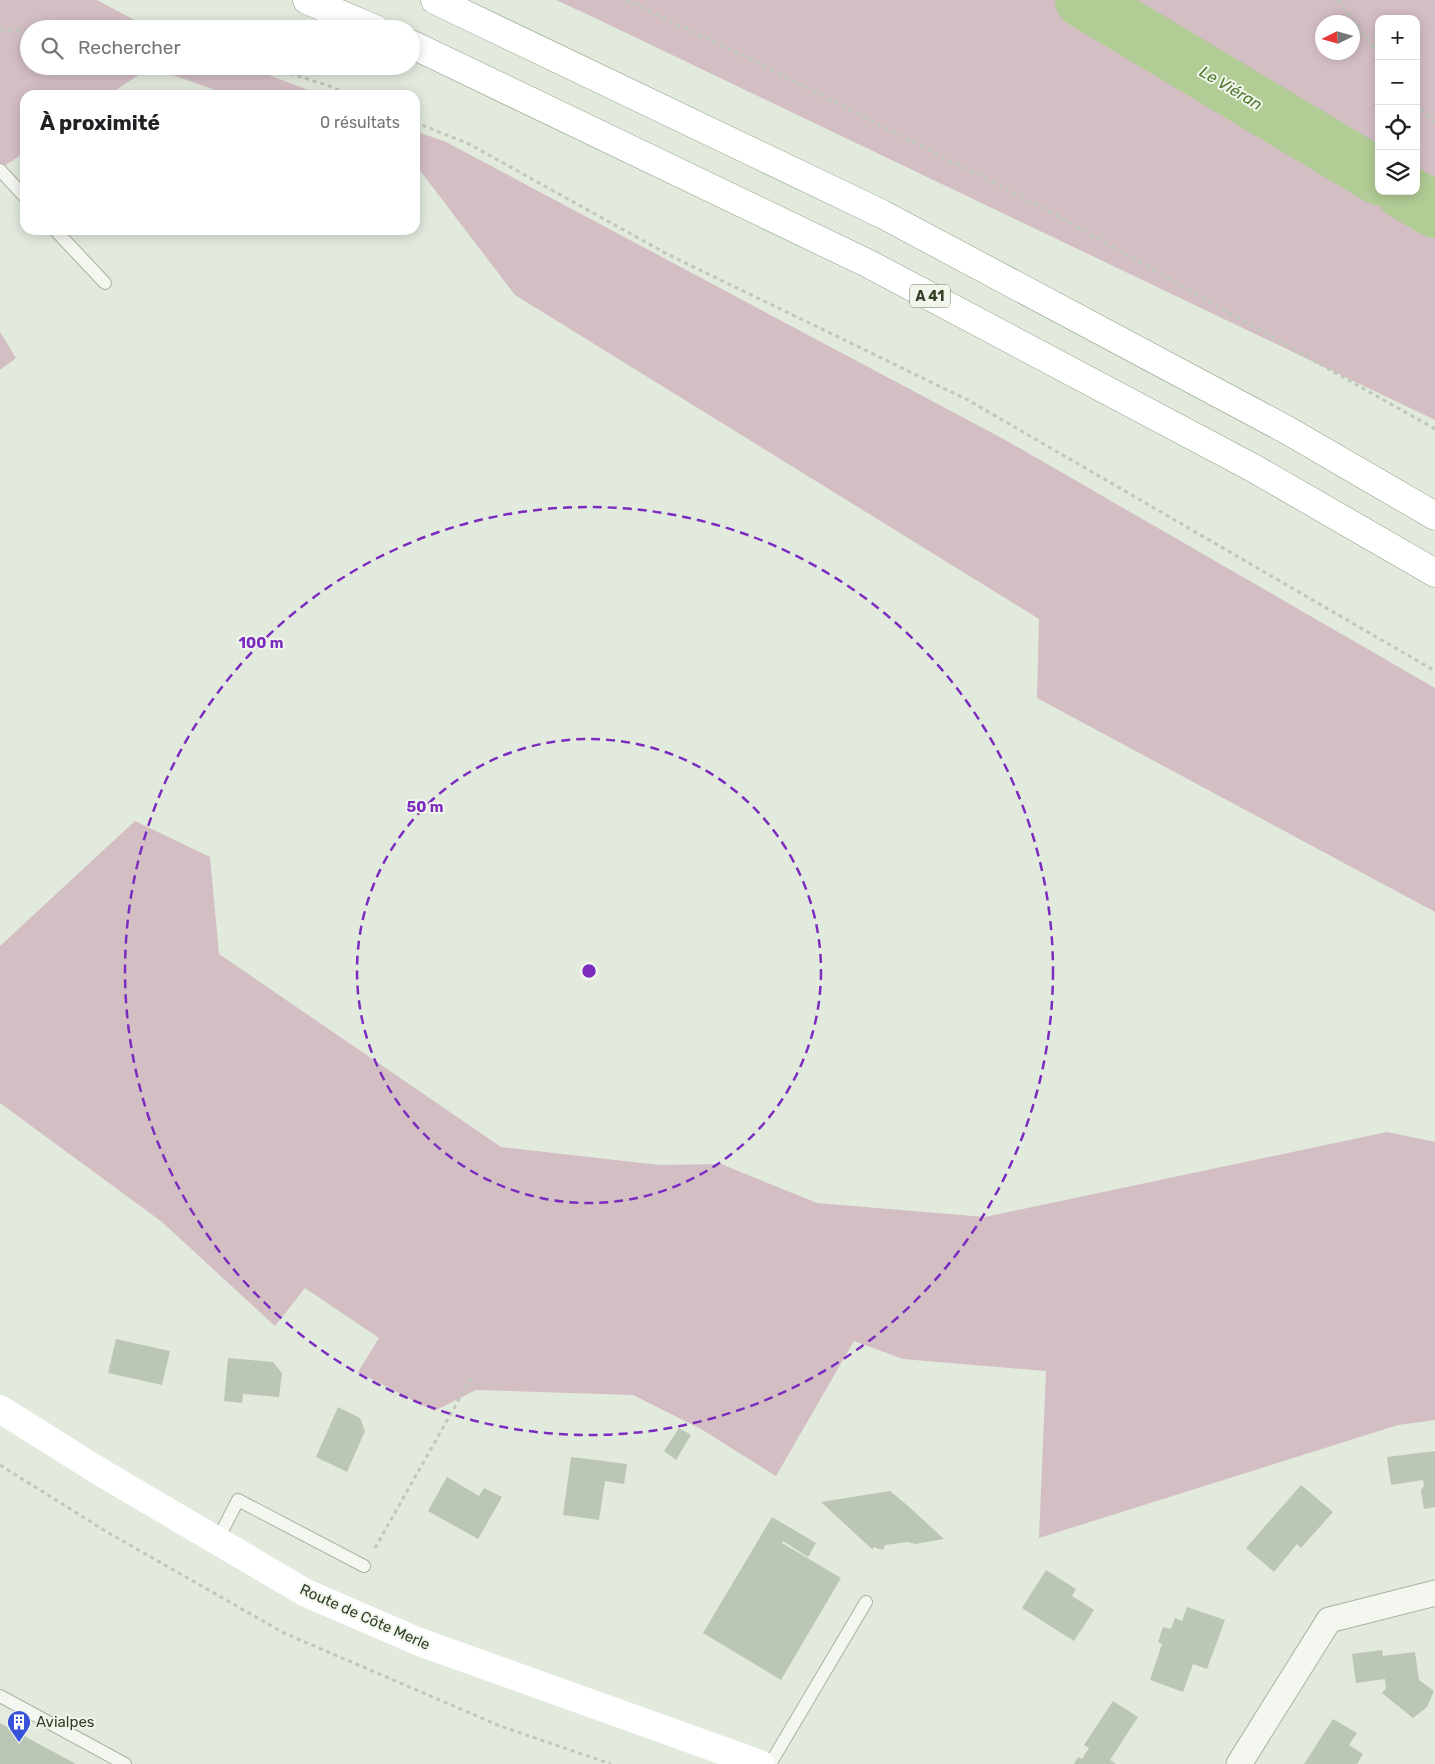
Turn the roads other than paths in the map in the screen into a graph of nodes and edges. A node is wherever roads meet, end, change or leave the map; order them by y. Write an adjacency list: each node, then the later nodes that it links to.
1 (307, 0): 3 (main road)
2 (435, 0): 9 (main road)
3 (354, 20)
4 (420, 48): 10 (main road, A 41)
5 (0, 170): 6 (lane)
6 (20, 192)
7 (60, 235): 8 (lane)
8 (105, 283)
9 (1435, 516)
10 (1435, 573)
11 (0, 1409): 12 (main road, Route de Côte Merle)
12 (217, 1540): 13 (lane); 18 (main road, Route de Côte Merle)
13 (364, 1566)
14 (1435, 1593): 20 (street)
15 (866, 1602): 19 (lane)
16 (0, 1696): 17 (lane)
17 (125, 1764)
18 (760, 1764)
19 (770, 1764)
20 (1239, 1764)

